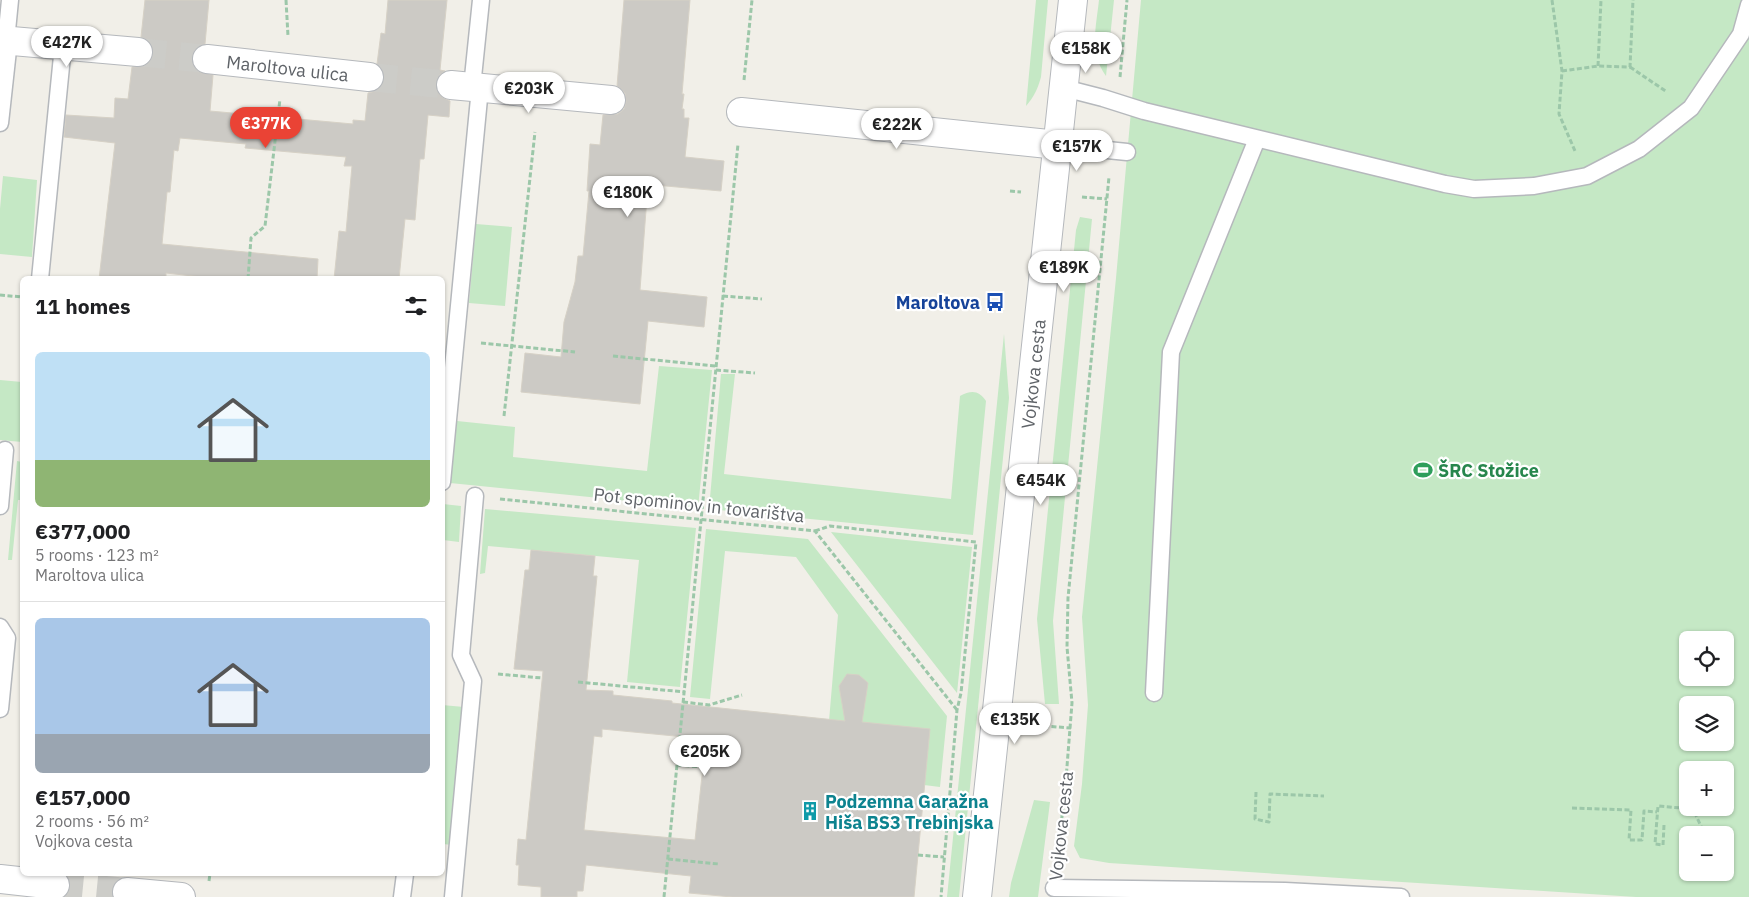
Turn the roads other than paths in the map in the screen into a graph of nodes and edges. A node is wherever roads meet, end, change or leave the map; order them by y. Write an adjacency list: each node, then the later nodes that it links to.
1 (10, 0): 5 (lane)
2 (481, 0): 10 (lane)
3 (1072, 0): 11 (street, Vojkova cesta)
4 (1749, 5): 15 (lane)
5 (5, 41): 6 (street); 14 (lane)
6 (63, 46): 7 (street); 18 (lane)
7 (138, 52)
8 (207, 59): 9 (street, Maroltova ulica)
9 (369, 77)
10 (468, 87): 12 (street); 20 (lane)
11 (1064, 88): 15 (lane); 16 (street, Vojkova cesta)
12 (611, 100)
13 (741, 112): 16 (street)
14 (0, 123)
15 (1257, 139): 24 (lane)
16 (1058, 145): 17 (lane); 34 (street, Vojkova cesta)
17 (1127, 152)
18 (40, 276)
19 (5, 450): 22 (lane)
20 (445, 452)
21 (475, 496): 33 (lane)
22 (0, 506)
23 (0, 627): 25 (lane)
24 (1154, 693)
25 (0, 709)
26 (405, 876): 32 (lane)
27 (0, 879): 28 (street)
28 (55, 885)
29 (1054, 888): 35 (lane)
30 (127, 892): 31 (street)
31 (181, 897)
32 (402, 897)
33 (453, 897)
34 (978, 897)
35 (1401, 897)

